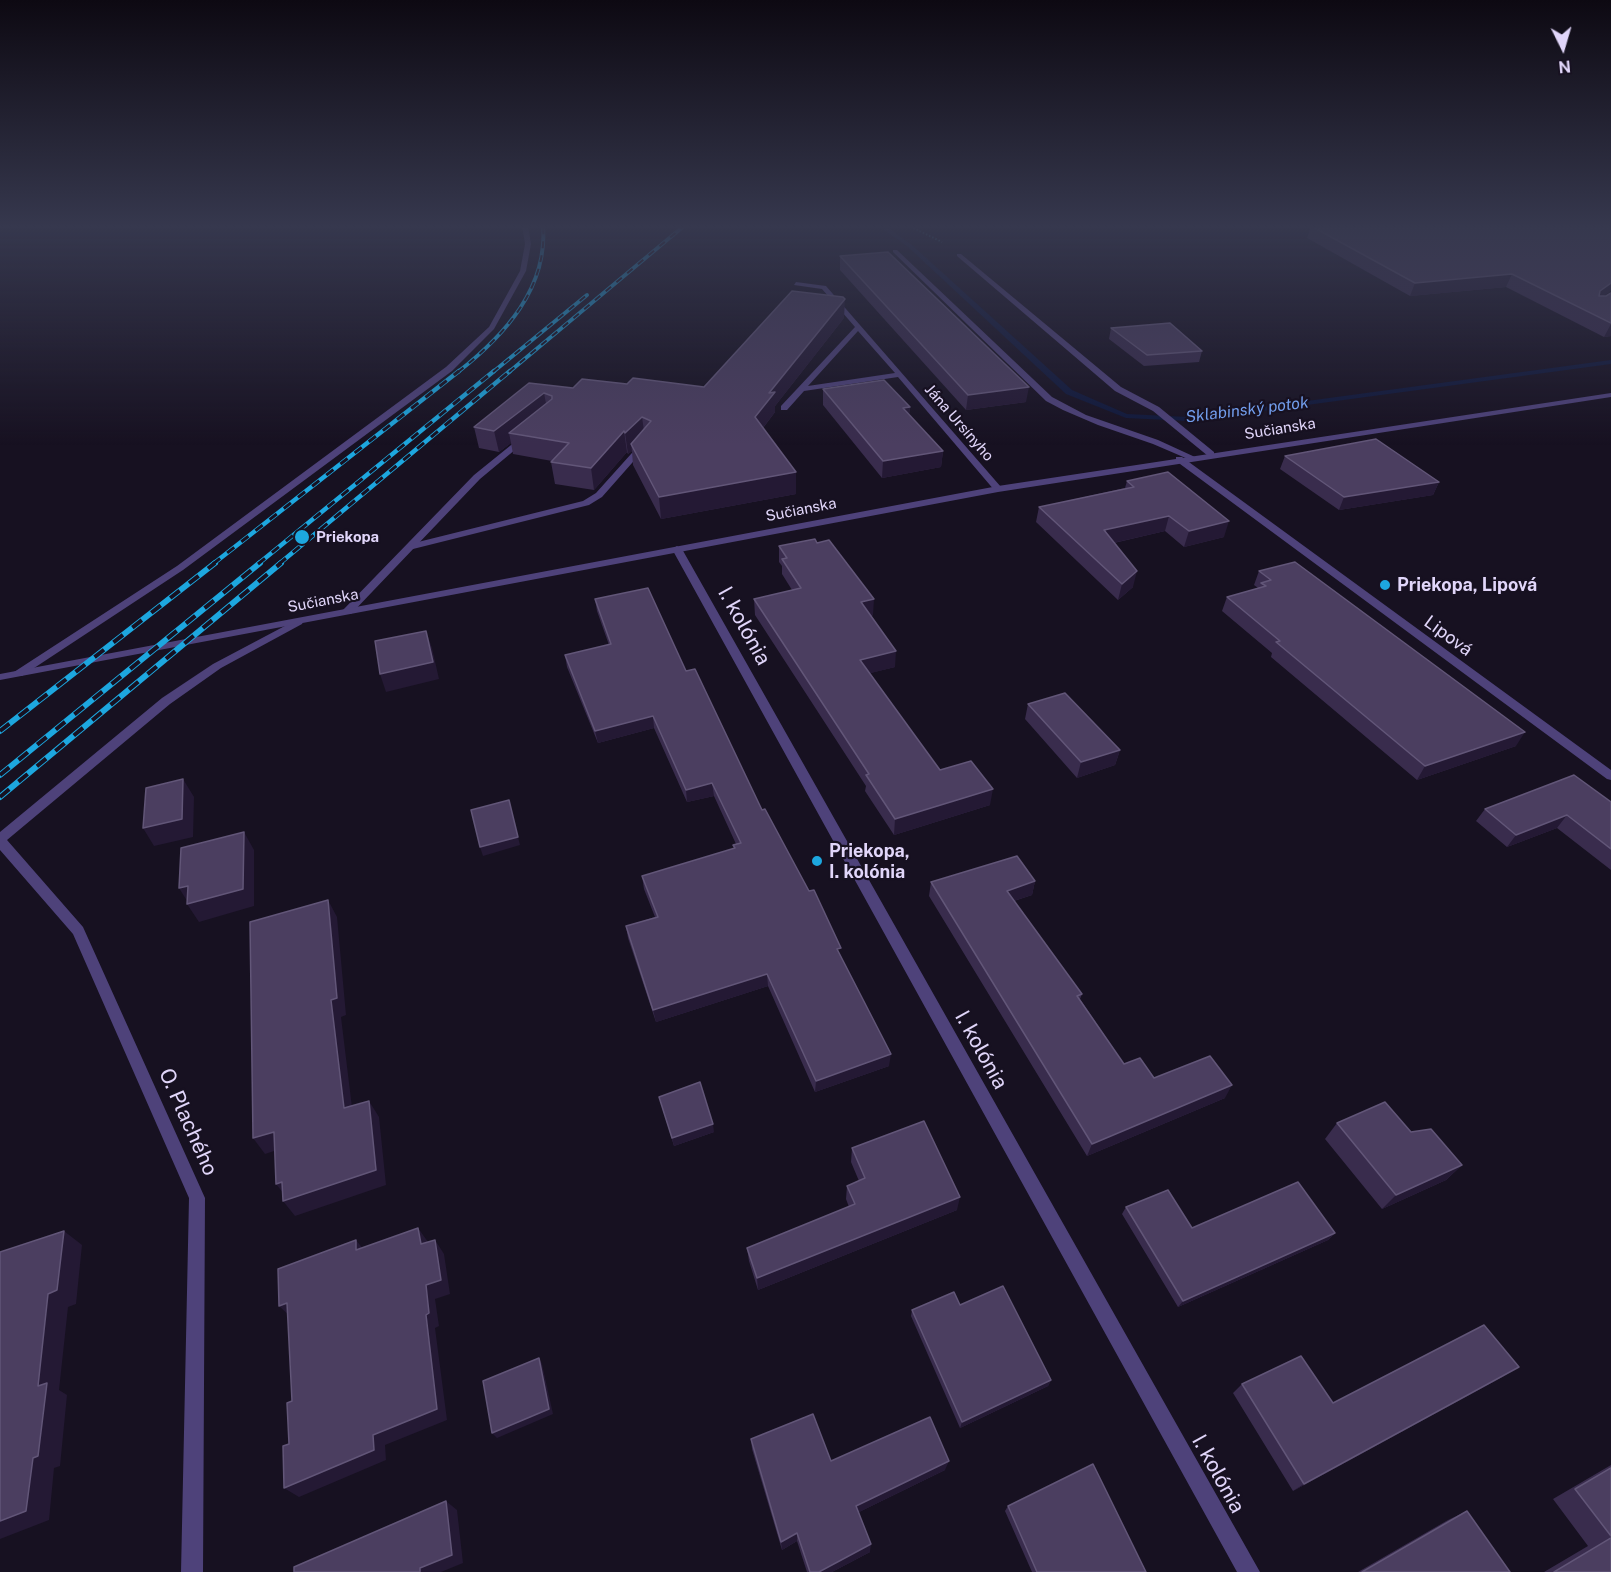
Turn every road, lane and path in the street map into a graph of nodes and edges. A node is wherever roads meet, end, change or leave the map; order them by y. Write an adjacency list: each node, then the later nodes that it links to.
1 (508, 298): 20 (street)
2 (833, 298): 5 (street, Jána Ursínyho)
3 (944, 298): 13 (street)
4 (1011, 298): 12 (street)
5 (858, 327): 6 (street, Jána Ursínyho); 7 (street)
6 (899, 375): 7 (street); 15 (street, Jána Ursínyho)
7 (801, 389): 9 (street)
8 (1611, 395): 12 (street, Sučianska)
9 (784, 408)
10 (531, 433): 16 (street)
11 (647, 442): 16 (street)
12 (1211, 454): 13 (street, Sučianska)
13 (1191, 457): 14 (street, Sučianska)
14 (1179, 459): 15 (street, Sučianska); 22 (street, Lipová)
15 (998, 489): 17 (street, Sučianska)
16 (413, 546): 18 (street)
17 (677, 549): 18 (street, Sučianska); 25 (street, I. kolónia)
18 (347, 612): 19 (street, Sučianska)
19 (297, 622): 20 (street, Sučianska); 23 (street)
20 (18, 674): 21 (street, Sučianska)
21 (0, 677)
22 (1611, 776)
23 (0, 840): 24 (street, O. Plachého)
24 (192, 1572)
25 (1249, 1572)

